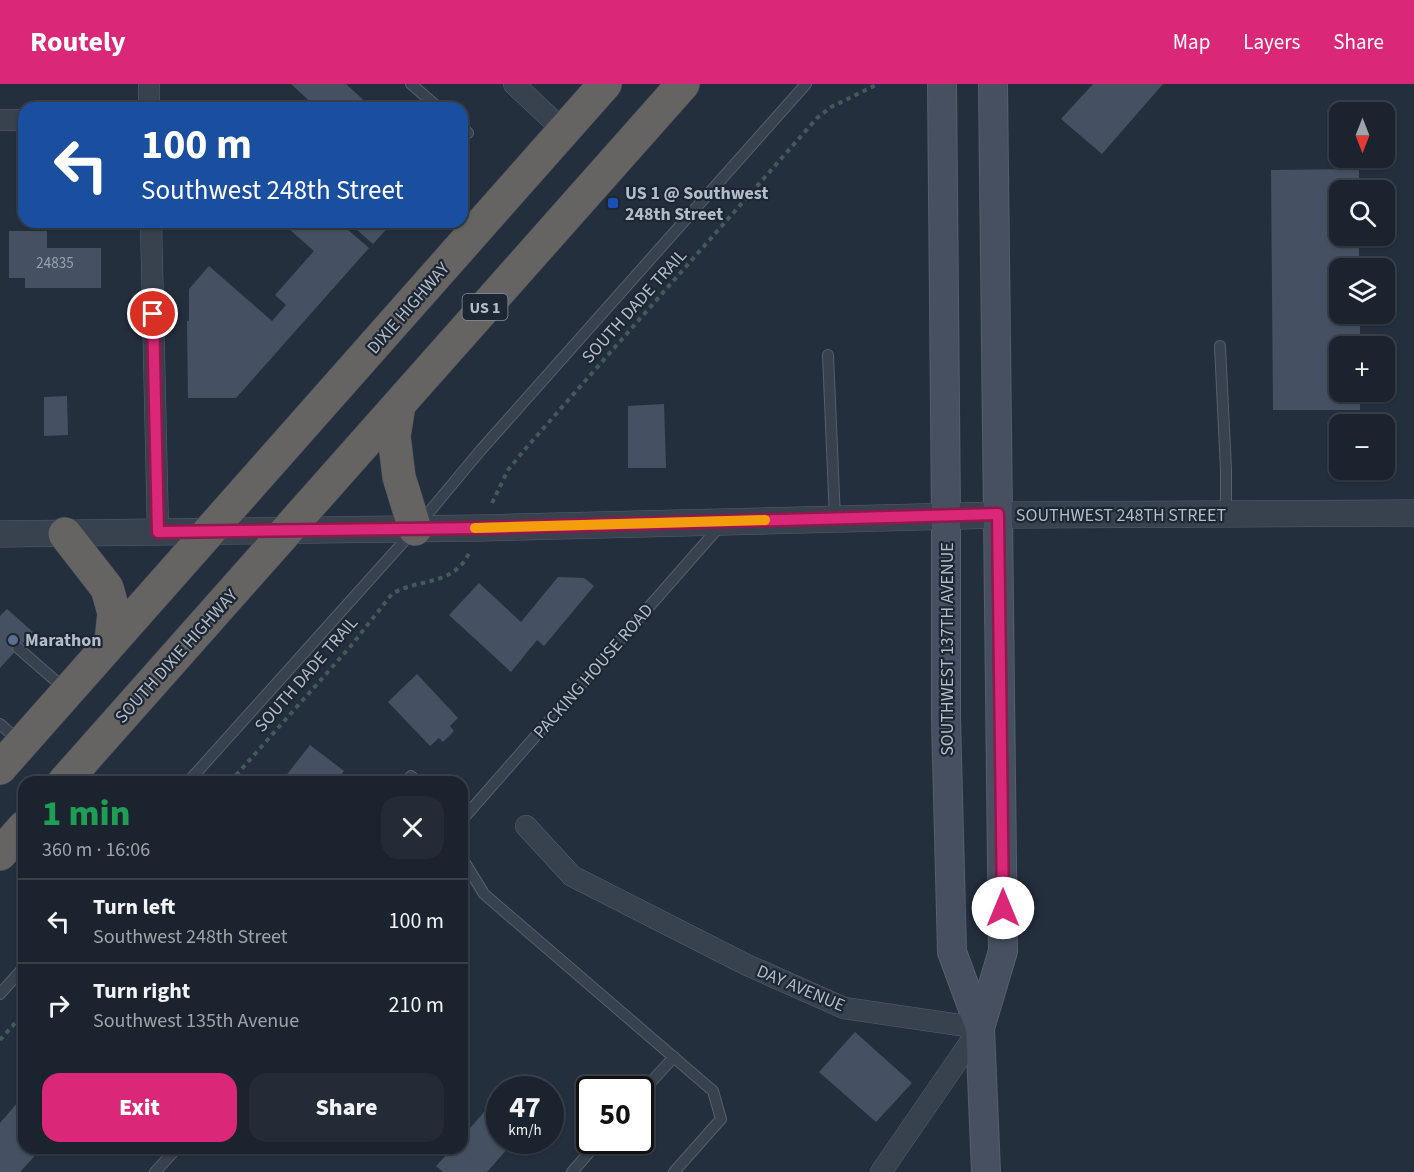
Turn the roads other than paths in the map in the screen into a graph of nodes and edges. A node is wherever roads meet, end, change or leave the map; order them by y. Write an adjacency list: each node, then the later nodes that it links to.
1 (149, 84): 9 (street)
2 (411, 84): 10 (lane)
3 (514, 84): 13 (street)
4 (605, 84): 13 (highway, DIXIE HIGHWAY)
5 (683, 84): 17 (highway, US 1)
6 (806, 84): 24 (lane)
7 (942, 84): 21 (main road, SOUTHWEST 137TH AVENUE)
8 (993, 84): 19 (main road, SOUTHWEST 137TH AVENUE)
9 (149, 102)
10 (432, 102)
11 (0, 120): 12 (street)
12 (18, 120)
13 (564, 131): 26 (highway, DIXIE HIGHWAY)
14 (151, 228): 27 (street)
15 (1220, 346): 20 (lane)
16 (828, 355): 22 (lane)
17 (399, 405): 24 (highway); 25 (highway, US 1)
18 (1414, 513): 20 (street, SOUTHWEST 248TH STREET)
19 (998, 514): 20 (street, SOUTHWEST 248TH STREET); 21 (street, SOUTHWEST 248TH STREET); 44 (main road, SOUTHWEST 137TH AVENUE)
20 (1226, 515)
21 (946, 516): 22 (street, SOUTHWEST 248TH STREET); 44 (main road, SOUTHWEST 137TH AVENUE)
22 (835, 519): 23 (street, SOUTHWEST 248TH STREET)
23 (724, 521): 24 (street, SOUTHWEST 248TH STREET); 37 (lane, PACKING HOUSE ROAD)
24 (415, 529): 25 (street, SOUTHWEST 248TH STREET); 36 (lane)
25 (288, 530): 26 (street, SOUTHWEST 248TH STREET); 35 (highway, SOUTH DIXIE HIGHWAY / US 1)
26 (210, 531): 27 (street, SOUTHWEST 248TH STREET); 30 (highway)
27 (158, 532): 29 (street, SOUTHWEST 248TH STREET)
28 (0, 534): 29 (street, SOUTHWEST 248TH STREET)
29 (65, 534): 30 (highway)
30 (111, 641): 32 (highway)
31 (18, 648): 32 (lane)
32 (68, 692): 33 (highway)
33 (11, 734): 34 (highway)
34 (0, 768)
35 (69, 776)
36 (193, 776)
37 (468, 813)
38 (525, 826): 44 (street, DAY AVENUE)
39 (18, 834): 40 (highway)
40 (0, 854)
41 (468, 868): 45 (lane)
42 (18, 974): 43 (lane)
43 (0, 994)
44 (980, 1028): 52 (street); 53 (main road, SOUTHWEST 137TH AVENUE)
45 (674, 1057): 46 (lane); 51 (lane)
46 (654, 1079)
47 (173, 1154): 49 (lane)
48 (588, 1154): 50 (lane)
49 (161, 1170)
50 (572, 1172)
51 (674, 1172)
52 (880, 1172)
53 (986, 1172)

